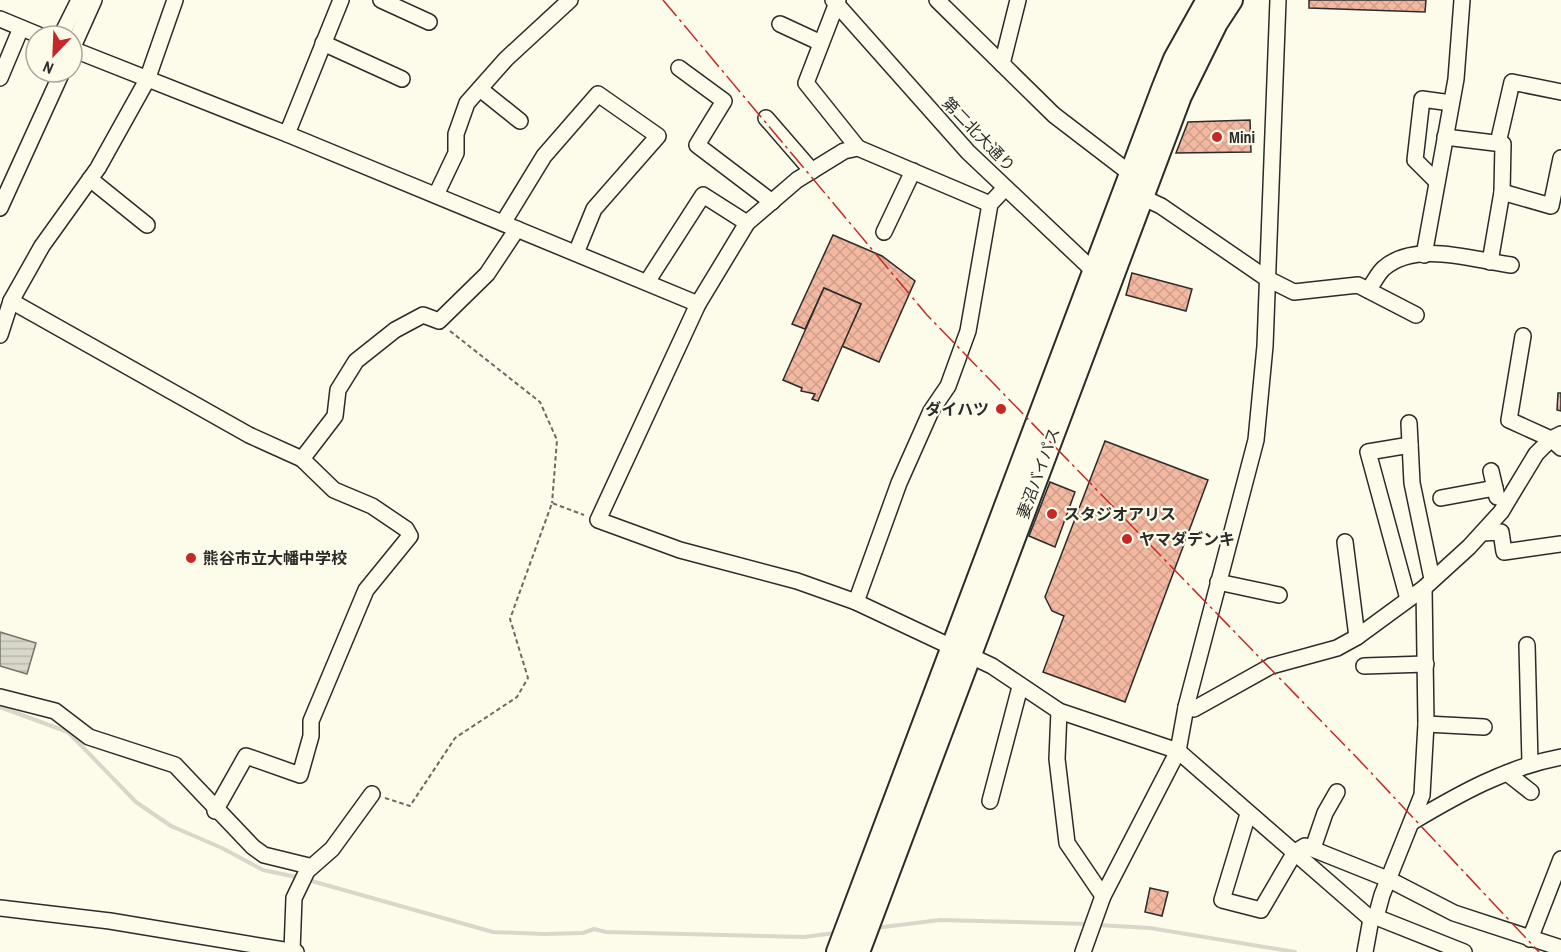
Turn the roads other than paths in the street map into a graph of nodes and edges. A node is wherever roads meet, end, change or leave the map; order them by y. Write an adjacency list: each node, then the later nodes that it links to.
1 (78, 0): 16 (street)
2 (94, 0): 17 (street)
3 (175, 0): 28 (street)
4 (381, 0): 15 (street)
5 (570, 0): 30 (street)
6 (937, 0): 24 (street)
7 (1018, 0): 24 (street)
8 (1208, 0): 42 (highway, 妻沼バイパス)
9 (1231, 0): 48 (highway, 妻沼バイパス)
10 (1278, 0): 62 (street)
11 (1462, 0): 32 (street)
12 (339, 1): 21 (street)
13 (835, 1): 22 (street); 45 (street, 第二北大通り)
14 (0, 19): 19 (street)
15 (429, 22)
16 (67, 24)
17 (83, 24)
18 (780, 24): 22 (street)
19 (21, 28): 20 (street); 26 (street)
20 (24, 29)
21 (323, 43): 27 (street); 35 (street)
22 (821, 43): 38 (street)
23 (84, 54): 28 (street)
24 (1002, 64): 42 (street)
25 (679, 68): 49 (street)
26 (0, 78)
27 (402, 79)
28 (147, 80): 35 (street); 43 (street)
29 (57, 84): 51 (street)
30 (480, 89): 34 (street); 47 (street)
31 (1561, 92): 37 (street)
32 (1451, 103): 36 (street); 44 (street)
33 (766, 118): 40 (street)
34 (520, 121)
35 (287, 134): 47 (street)
36 (1445, 137): 37 (street); 44 (street)
37 (1498, 143): 46 (street)
38 (858, 148): 40 (street); 41 (street)
39 (1561, 158): 46 (street)
40 (812, 171): 49 (street)
41 (913, 171): 50 (street); 56 (street)
42 (1131, 174): 61 (highway, 妻沼バイパス)
43 (90, 179): 54 (street); 65 (street)
44 (1437, 182): 58 (street)
45 (1005, 188): 50 (street); 61 (street, 第二北大通り)
46 (1502, 192): 59 (street)
47 (436, 195): 52 (street)
48 (1142, 197): 61 (highway, 妻沼バイパス); 62 (street)
49 (772, 201): 53 (street)
50 (990, 204): 85 (street)
51 (0, 208)
52 (503, 223): 55 (street); 57 (street)
53 (747, 223): 63 (street); 66 (street)
54 (147, 225)
55 (518, 229): 57 (street); 73 (street)
56 (884, 232)
57 (576, 253): 63 (street)
58 (1424, 255): 59 (street); 64 (street)
59 (1490, 262): 60 (street)
60 (1511, 265)
61 (1101, 278): 88 (highway, 妻沼バイパス)
62 (1266, 278): 64 (street); 81 (street)
63 (647, 282): 66 (street)
64 (1368, 290): 67 (street)
65 (10, 301): 68 (street); 73 (street)
66 (698, 304): 85 (street)
67 (1416, 315)
68 (0, 335)
69 (1523, 336): 71 (street)
70 (1409, 423): 72 (street)
71 (1558, 440): 77 (street)
72 (1410, 445): 82 (street); 84 (street)
73 (302, 459): 105 (street)
74 (1491, 471): 75 (street)
75 (1495, 488): 76 (street); 77 (street)
76 (1441, 498)
77 (1501, 512): 78 (street)
78 (1482, 532): 80 (street); 82 (street)
79 (1345, 542): 86 (street)
80 (1561, 544)
81 (1218, 582): 83 (street); 93 (street)
82 (1428, 584): 84 (street); 89 (street)
83 (1279, 595)
84 (1408, 599): 86 (street)
85 (856, 602): 88 (street)
86 (1357, 637): 93 (street)
87 (1527, 645): 99 (street)
88 (961, 651): 91 (street); 115 (highway, 妻沼バイパス)
89 (1426, 664): 90 (street); 95 (street)
90 (1364, 666)
91 (1020, 687): 94 (street); 104 (street)
92 (0, 697): 105 (street)
93 (1186, 707): 97 (street)
94 (1059, 711): 97 (street); 113 (street)
95 (1426, 724): 96 (street); 107 (street)
96 (1484, 728)
97 (1178, 751): 106 (street); 113 (street)
98 (1561, 757): 99 (street)
99 (1530, 763): 100 (street)
100 (1507, 773): 102 (street); 107 (street)
101 (1337, 792): 108 (street)
102 (1531, 792)
103 (372, 794): 111 (street)
104 (990, 801)
105 (215, 811): 111 (street)
106 (1248, 814): 109 (street); 109 (street)
107 (1412, 822): 112 (street)
108 (1313, 848): 109 (street); 112 (street)
109 (1295, 852): 116 (street)
110 (1561, 859): 117 (street)
111 (308, 868): 119 (street)
112 (1390, 880): 116 (street); 117 (street)
113 (1103, 896): 122 (street)
114 (0, 908): 119 (street)
115 (865, 909): 120 (highway, 妻沼バイパス); 121 (highway, 妻沼バイパス)
116 (1373, 918): 123 (street); 124 (street)
117 (1530, 939): 118 (street)
118 (1561, 948)
119 (294, 952)
120 (838, 952)
121 (858, 952)
122 (1083, 952)
123 (1365, 952)
124 (1464, 952)

